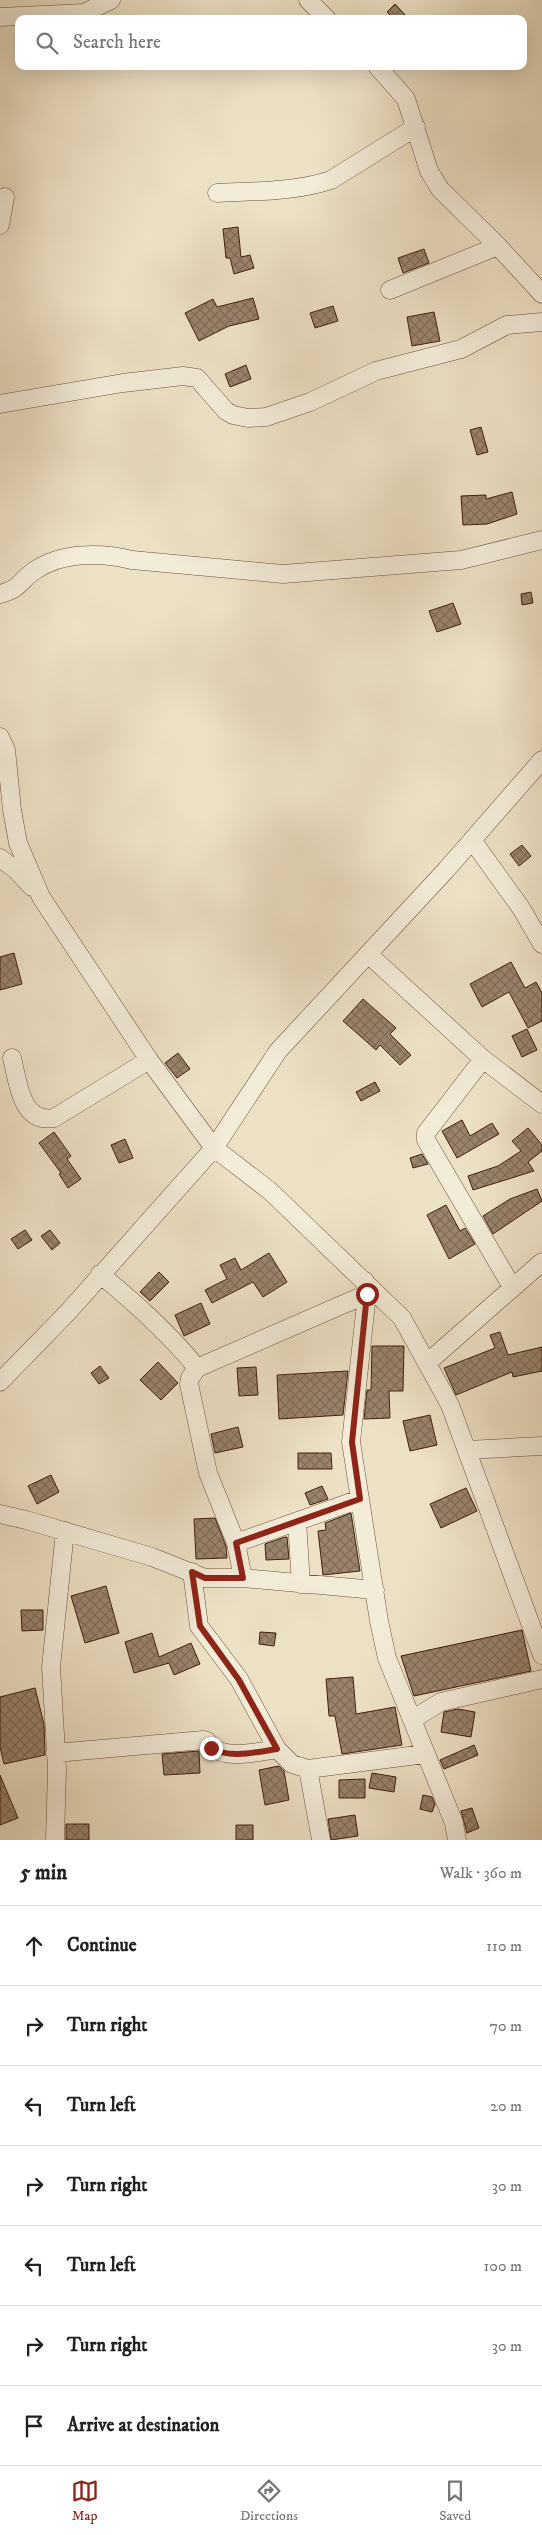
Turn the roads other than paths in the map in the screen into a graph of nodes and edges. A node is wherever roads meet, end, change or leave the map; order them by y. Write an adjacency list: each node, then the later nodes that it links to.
1 (111, 0): 3 (street)
2 (308, 0): 4 (street)
3 (42, 15)
4 (323, 15)
5 (15, 16): 6 (street)
6 (0, 17)
7 (381, 70): 8 (street)
8 (416, 127): 9 (street); 12 (street)
9 (217, 193)
10 (5, 197): 11 (street)
11 (0, 224)
12 (498, 246): 13 (street); 14 (street)
13 (390, 290)
14 (542, 294)
15 (542, 322): 16 (street)
16 (0, 404)
17 (542, 540): 18 (street)
18 (0, 594)
19 (0, 737): 23 (street)
20 (542, 760): 21 (street)
21 (472, 840): 24 (street); 25 (street)
22 (0, 858): 23 (street)
23 (41, 897): 28 (street)
24 (542, 944)
25 (368, 954): 27 (street); 30 (street)
26 (12, 1058): 28 (street)
27 (483, 1059): 29 (street); 33 (street)
28 (149, 1060): 30 (street)
29 (542, 1104)
30 (214, 1148): 32 (street); 34 (street)
31 (542, 1262): 33 (street)
32 (100, 1274): 36 (street); 37 (street)
33 (512, 1287): 35 (street)
34 (366, 1288): 35 (street); 36 (street); 40 (street)
35 (427, 1363): 39 (street)
36 (197, 1368): 44 (street)
37 (0, 1382)
38 (542, 1446): 39 (street)
39 (467, 1450): 49 (street)
40 (360, 1499): 42 (street); 48 (street)
41 (0, 1514): 43 (street)
42 (297, 1521): 44 (street); 47 (street)
43 (65, 1531): 45 (street); 53 (street)
44 (236, 1543): 46 (street)
45 (192, 1572): 46 (street); 52 (street)
46 (243, 1578): 47 (street)
47 (301, 1584): 48 (street)
48 (375, 1590): 51 (street)
49 (542, 1656)
50 (542, 1679): 51 (street)
51 (413, 1719): 54 (street)
52 (277, 1749): 53 (street); 55 (street)
53 (55, 1753): 56 (street)
54 (425, 1754): 55 (street); 58 (street)
55 (308, 1769): 57 (street)
56 (55, 1840)
57 (321, 1840)
58 (457, 1840)

